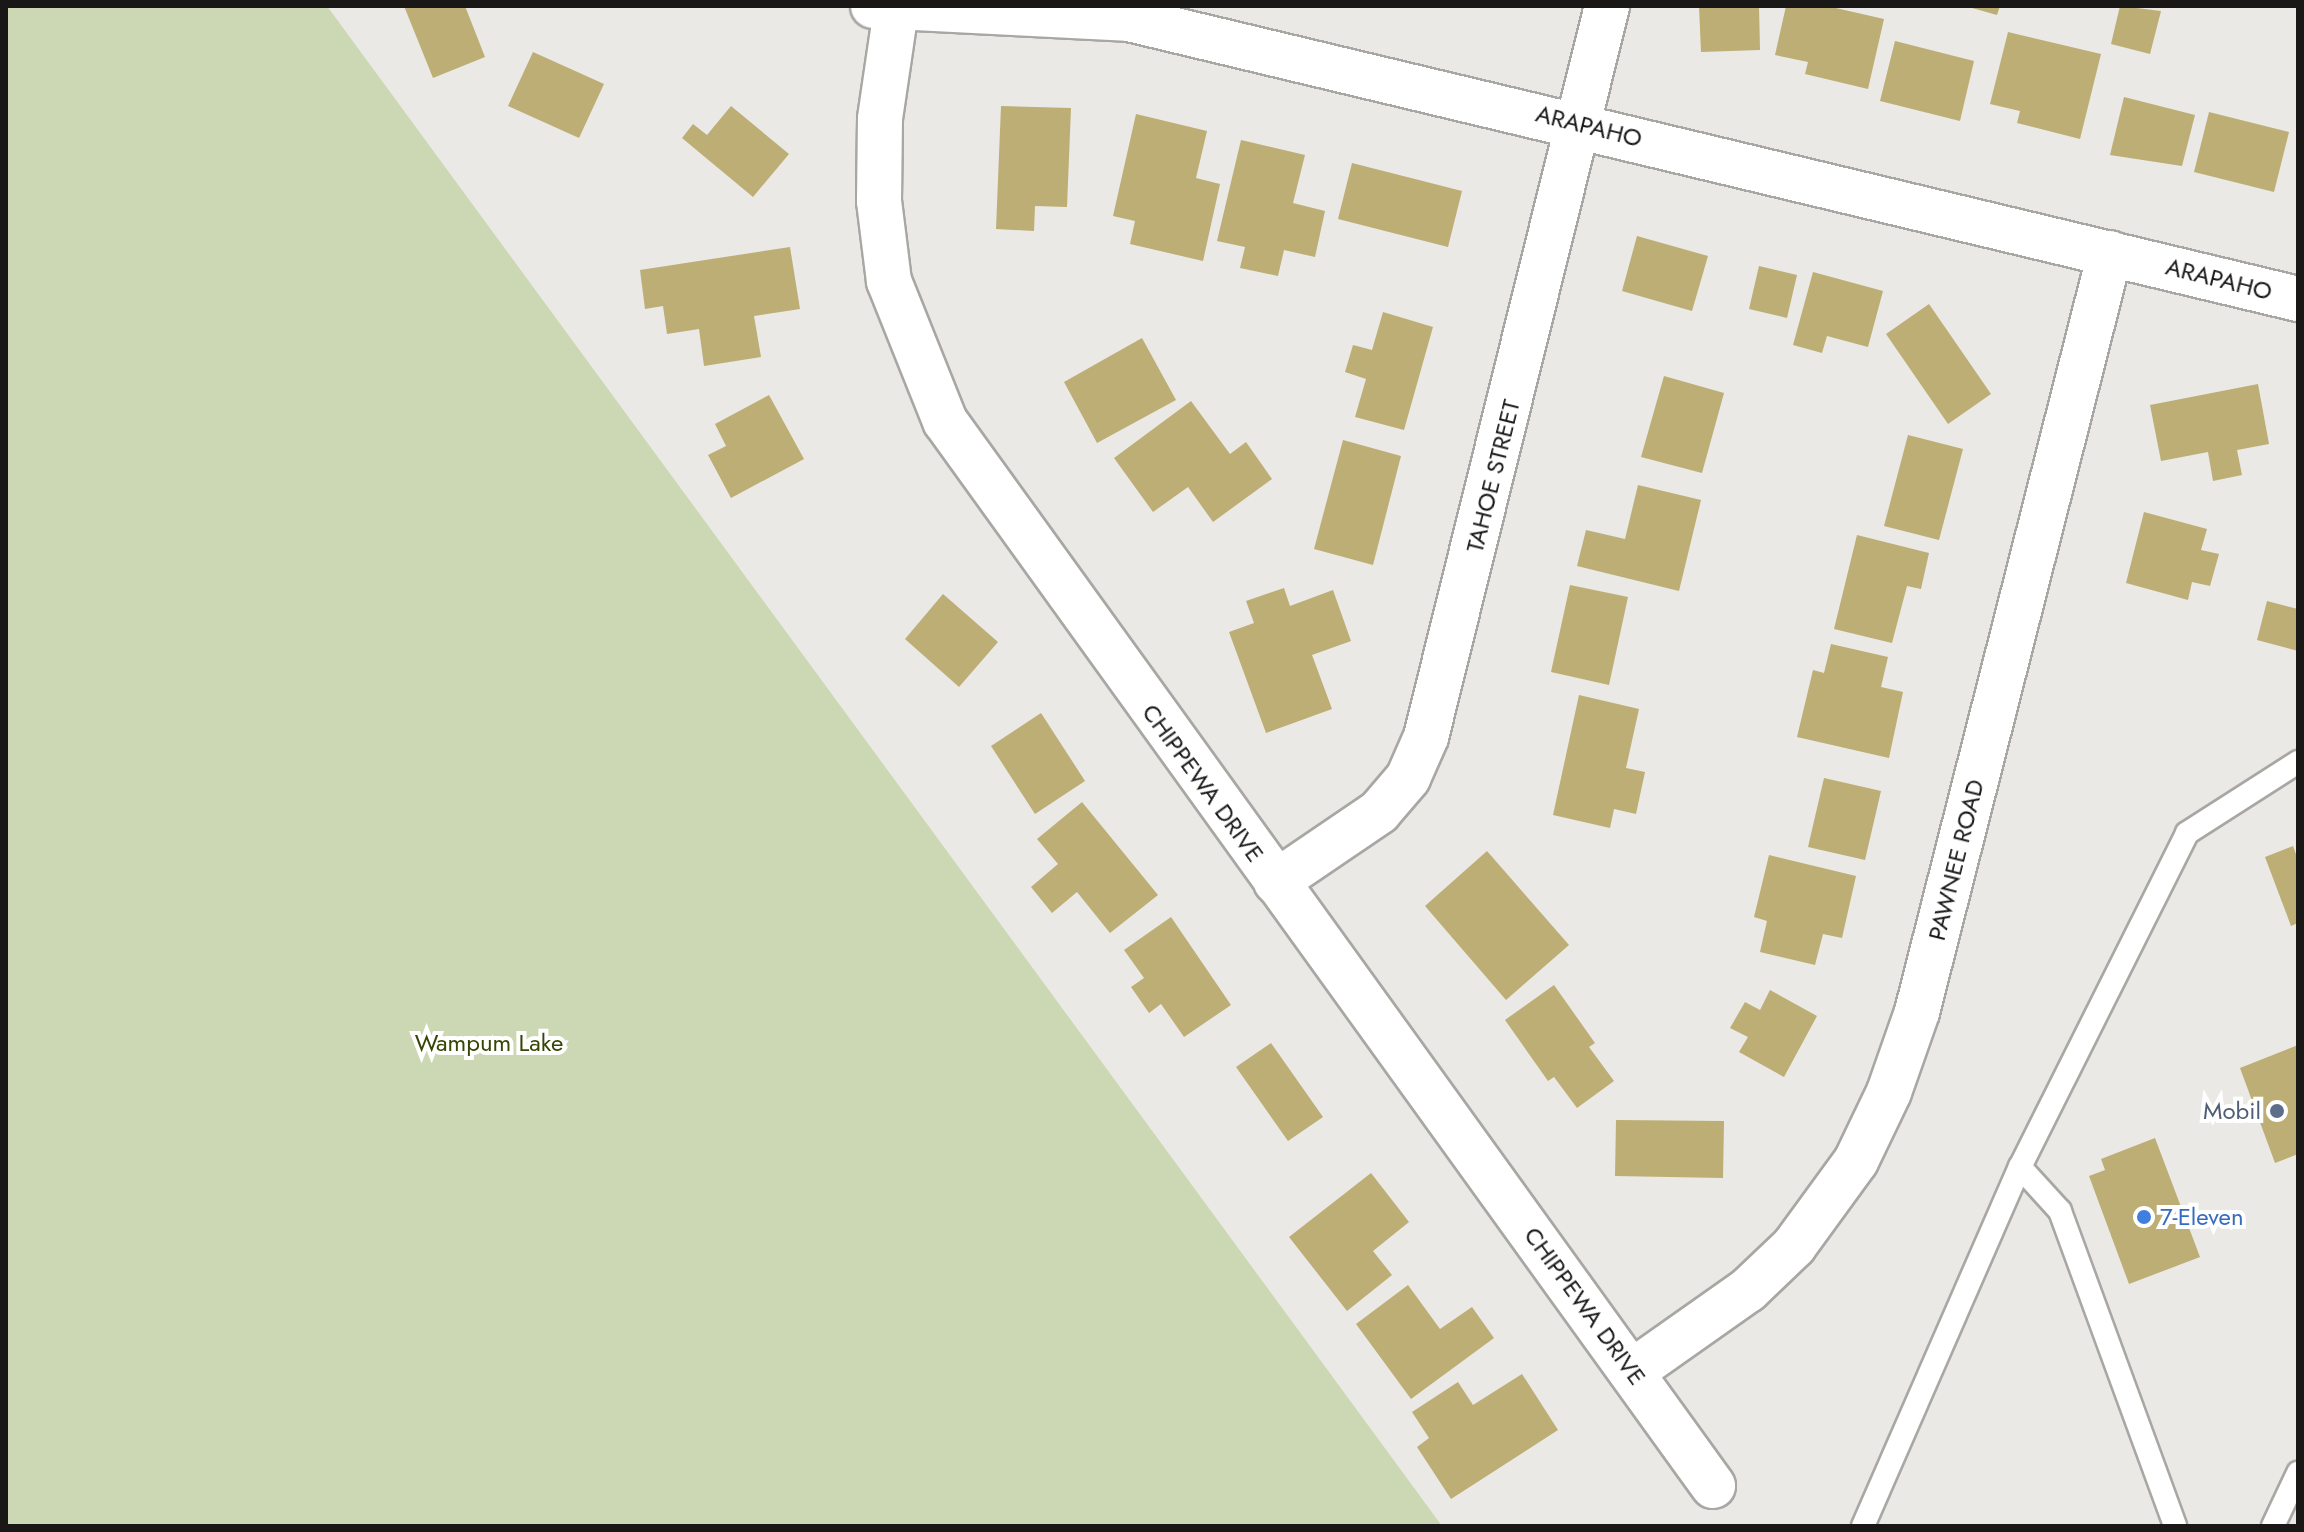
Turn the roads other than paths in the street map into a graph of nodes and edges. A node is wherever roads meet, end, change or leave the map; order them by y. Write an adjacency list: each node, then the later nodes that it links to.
1 (1607, 6): 3 (street, TAHOE STREET)
2 (885, 8): 3 (street, ARAPAHO); 7 (street, CHIPPEWA DRIVE)
3 (1579, 124): 4 (street, ARAPAHO); 7 (street, TAHOE STREET)
4 (2110, 253): 5 (street, ARAPAHO); 9 (street, PAWNEE ROAD)
5 (2298, 299)
6 (2298, 762): 8 (lane)
7 (1276, 882): 9 (street, CHIPPEWA DRIVE)
8 (2020, 1167): 12 (lane); 13 (lane)
9 (1633, 1371): 11 (street, CHIPPEWA DRIVE)
10 (2298, 1473): 14 (lane)
11 (1713, 1486)
12 (1863, 1526)
13 (2175, 1526)
14 (2273, 1526)

